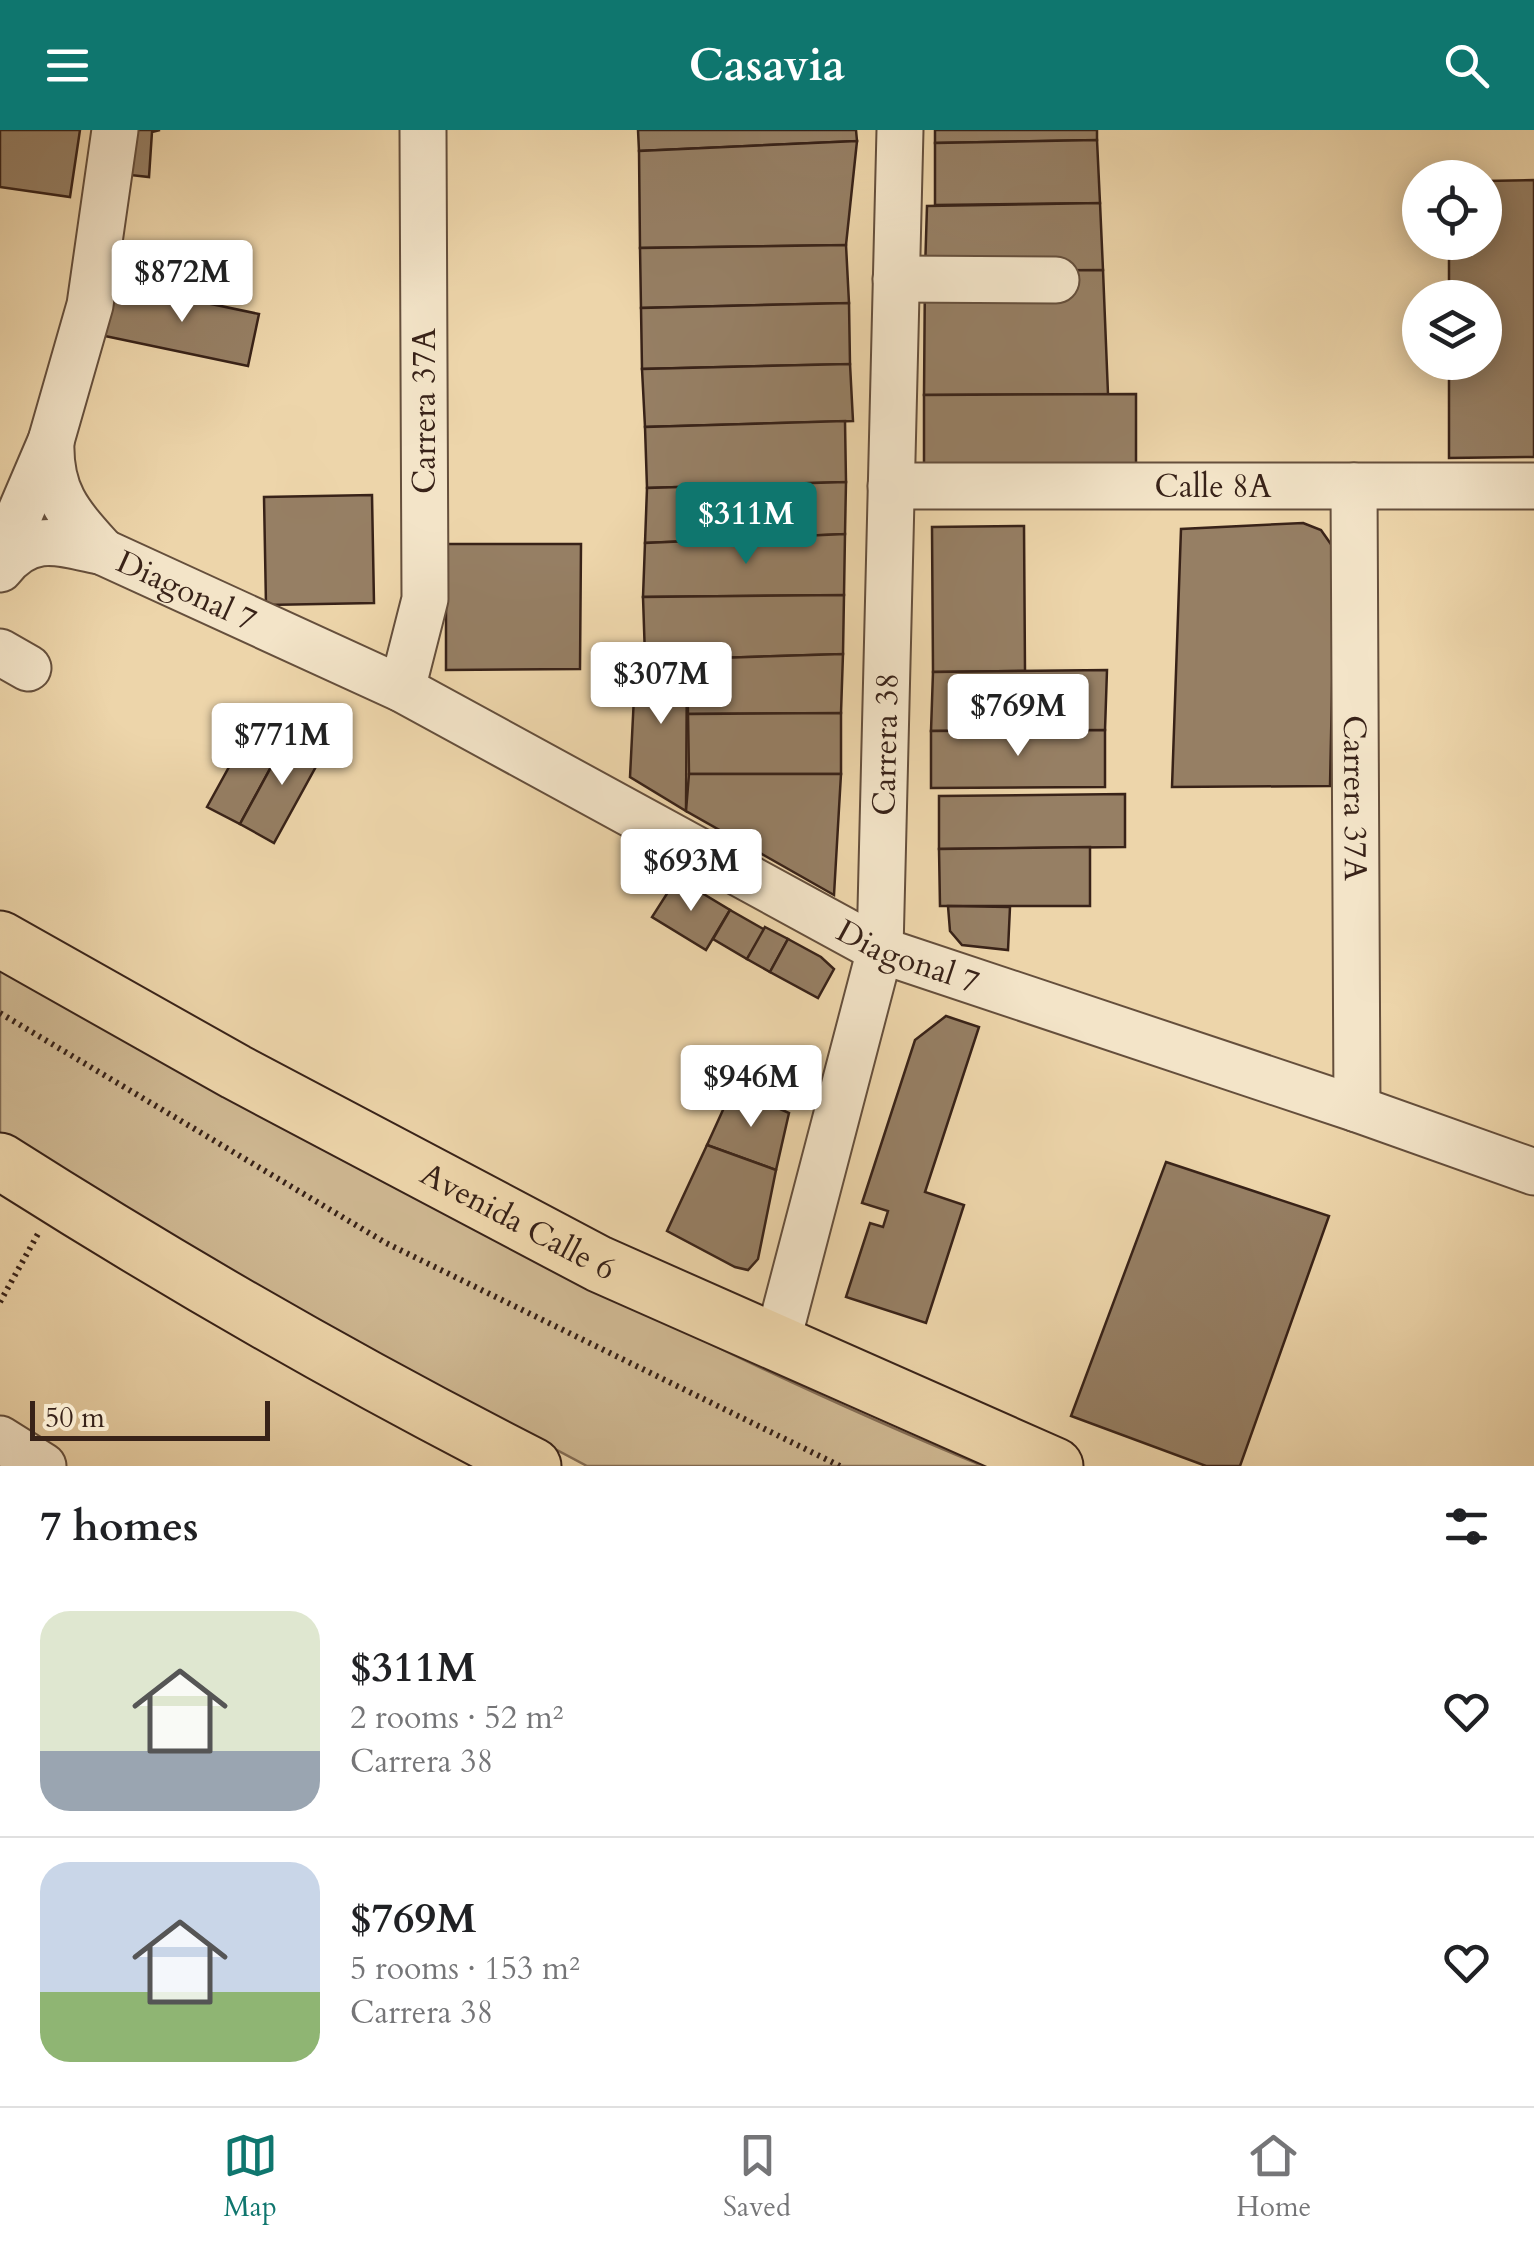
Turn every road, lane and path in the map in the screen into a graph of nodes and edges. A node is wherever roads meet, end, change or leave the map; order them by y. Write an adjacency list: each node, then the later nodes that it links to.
1 (115, 130): 6 (street)
2 (423, 130): 13 (street, Carrera 37A)
3 (900, 130): 4 (street, Carrera 38)
4 (896, 279): 5 (street); 7 (street, Carrera 38)
5 (1056, 280)
6 (51, 441): 10 (street, Diagonal 7); 11 (street)
7 (892, 486): 8 (street, Calle 8A); 15 (street, Carrera 38)
8 (1354, 486): 9 (street, Calle 8A); 17 (street, Carrera 37A)
9 (1534, 486)
10 (103, 552): 12 (street, Diagonal 7); 13 (street, Diagonal 7)
11 (0, 560)
12 (0, 569)
13 (402, 688): 15 (street, Diagonal 7)
14 (0, 938): 22 (main road, Avenida Calle 6)
15 (880, 950): 17 (street, Diagonal 7); 22 (street, Carrera 38)
16 (0, 1012): 26 (path)
17 (1358, 1109): 19 (street, Diagonal 7)
18 (0, 1161): 25 (main road)
19 (1534, 1172)
20 (42, 1226): 21 (path)
21 (0, 1302)
22 (776, 1343): 27 (main road, Avenida Calle 6)
23 (0, 1439): 24 (street)
24 (44, 1466)
25 (533, 1466)
26 (840, 1466)
27 (1056, 1466)

